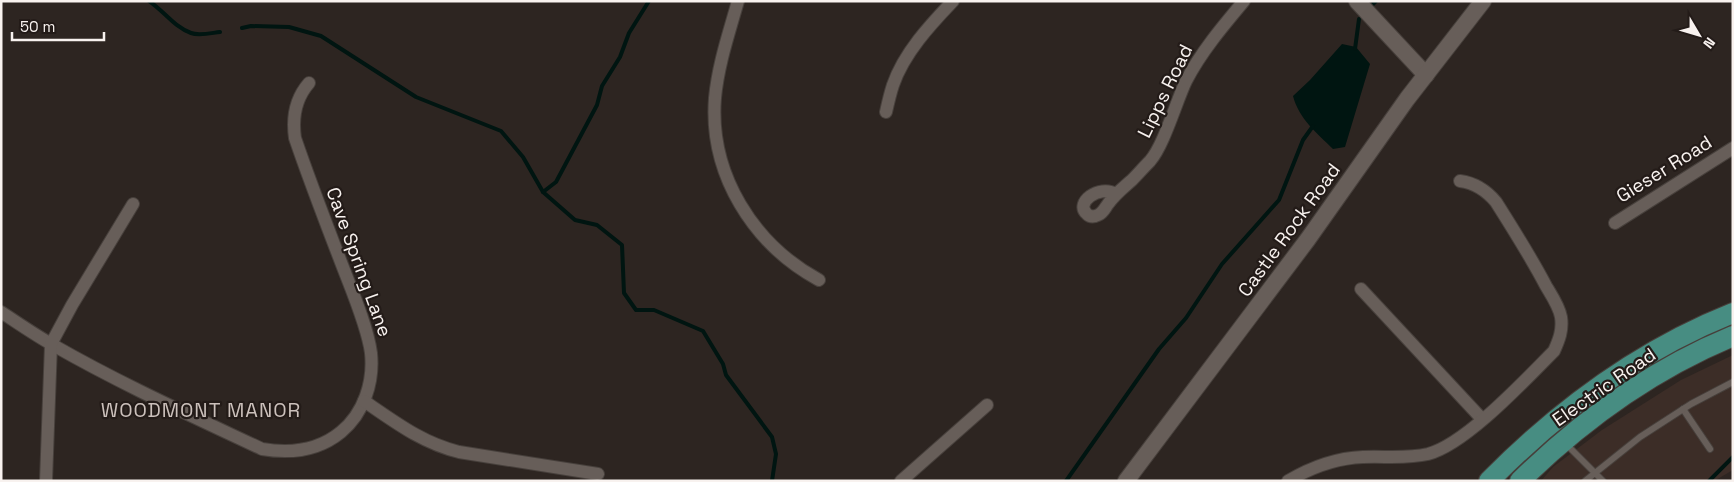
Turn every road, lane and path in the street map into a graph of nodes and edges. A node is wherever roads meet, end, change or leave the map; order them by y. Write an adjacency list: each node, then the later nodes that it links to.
1 (738, 1): 14 (street)
2 (953, 1): 8 (street)
3 (1244, 1): 11 (street, Lipps Road)
4 (1357, 1): 6 (street)
5 (1483, 1): 6 (street, Castle Rock Road)
6 (1426, 75): 31 (street, Castle Rock Road)
7 (309, 83): 21 (street, Cave Spring Lane)
8 (886, 112)
9 (1733, 148): 13 (street, Gieser Road)
10 (1460, 181): 24 (street)
11 (1116, 194)
12 (133, 204): 19 (street)
13 (1614, 223)
14 (819, 280)
15 (1361, 289): 24 (street)
16 (1, 312): 19 (street, Cave Spring Lane)
17 (1733, 312): 33 (main road, Electric Road)
18 (1733, 336): 25 (main road, Electric Road)
19 (51, 344): 21 (street, Cave Spring Lane); 29 (street)
20 (1733, 382): 23 (lane)
21 (364, 402): 28 (street)
22 (987, 404): 30 (street)
23 (1683, 409): 26 (lane); 27 (lane)
24 (1482, 419): 32 (street)
25 (1562, 441): 27 (lane); 34 (main road, Electric Road)
26 (1710, 449)
27 (1595, 473): 35 (lane); 36 (lane)
28 (598, 474)
29 (46, 481)
30 (901, 481)
31 (1126, 481)
32 (1288, 481)
33 (1489, 481)
34 (1520, 481)
35 (1585, 481)
36 (1603, 481)

